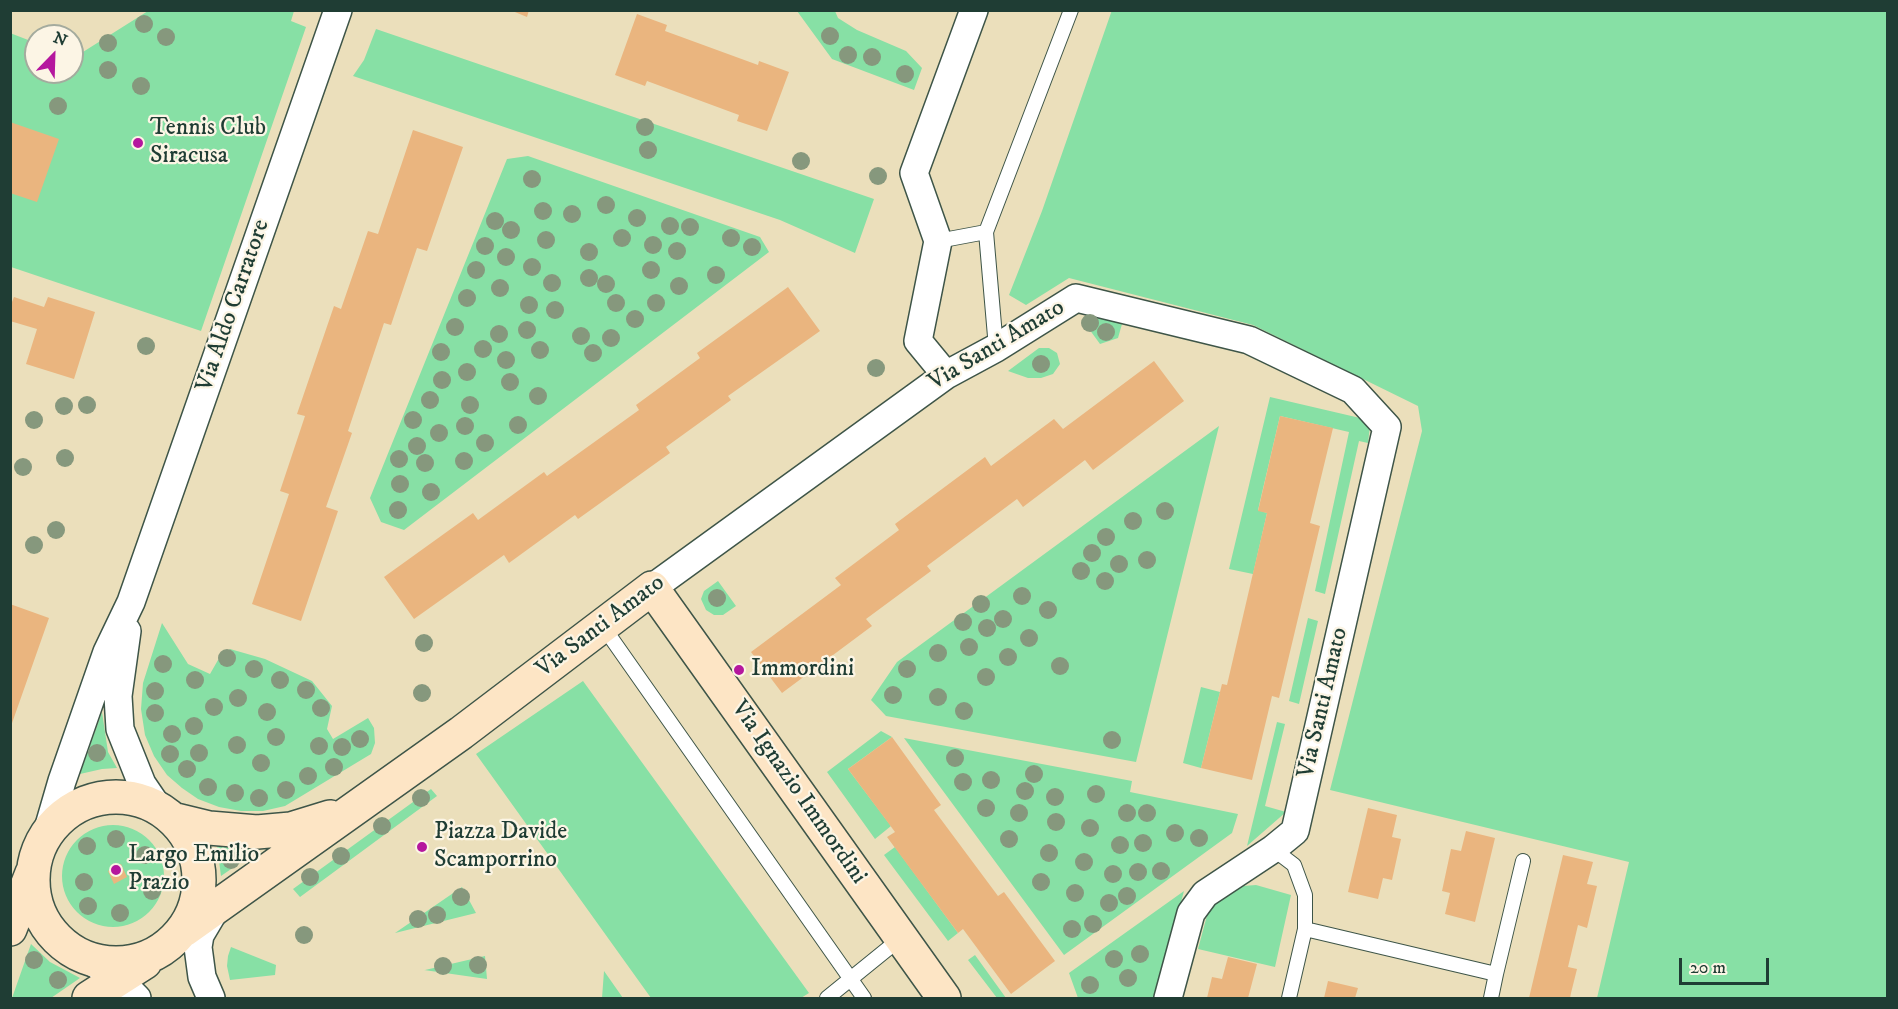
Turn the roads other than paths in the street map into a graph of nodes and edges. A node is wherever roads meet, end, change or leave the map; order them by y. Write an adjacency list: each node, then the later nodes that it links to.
1 (338, 10): 9 (street, Via Aldo Carratore)
2 (974, 10): 5 (street)
3 (1071, 10): 4 (lane)
4 (986, 232): 5 (lane); 6 (lane)
5 (938, 241): 7 (street)
6 (996, 348): 7 (street, Via Santi Amato); 14 (street, Via Santi Amato)
7 (946, 375): 8 (street, Via Santi Amato)
8 (652, 588): 10 (street, Via Santi Amato); 20 (street, Via Ignazio Immordini)
9 (131, 602): 12 (street); 13 (street)
10 (602, 625): 11 (street, Via Santi Amato); 24 (lane)
11 (360, 807): 12 (street); 17 (street, Via Santi Amato)
12 (165, 814): 13 (street); 17 (street)
13 (46, 836): 16 (street)
14 (1273, 849): 19 (lane); 31 (street, Via Santi Amato)
15 (1523, 861): 23 (lane)
16 (33, 872): 18 (street); 22 (street)
17 (199, 920): 21 (street); 27 (street)
18 (10, 928)
19 (1305, 929): 23 (lane); 32 (lane)
20 (901, 939): 24 (lane); 30 (street, Via Ignazio Immordini)
21 (158, 953): 22 (street); 25 (street)
22 (90, 960): 25 (street)
23 (1496, 974): 33 (lane)
24 (851, 980): 28 (lane); 29 (lane)
25 (128, 989): 26 (street)
26 (89, 999)
27 (211, 999)
28 (827, 999)
29 (864, 999)
30 (944, 999)
31 (1168, 999)
32 (1289, 999)
33 (1491, 999)

